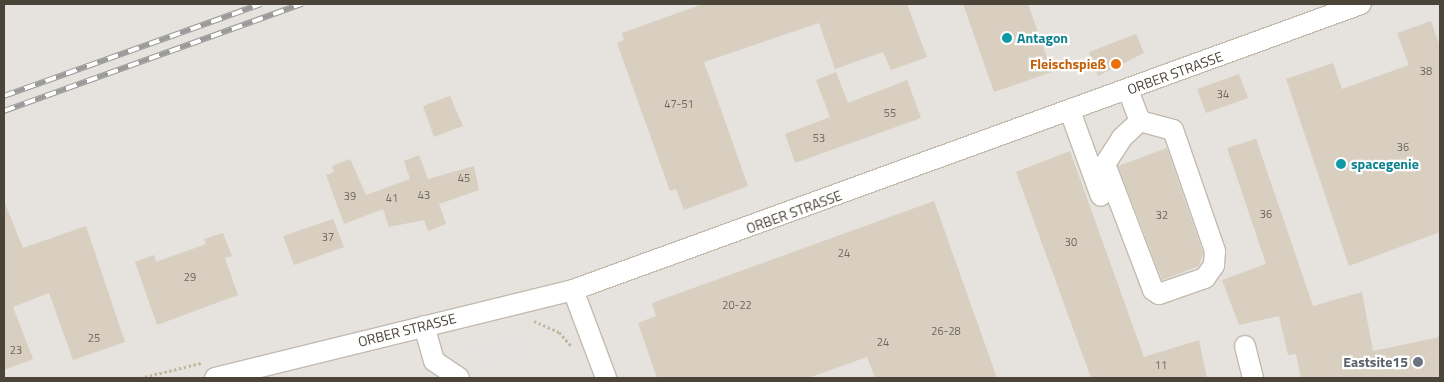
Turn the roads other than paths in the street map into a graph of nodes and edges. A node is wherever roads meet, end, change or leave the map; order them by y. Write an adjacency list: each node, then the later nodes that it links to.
1 (1361, 4): 2 (street, ORBER STRASSE)
2 (1128, 90): 3 (street, ORBER STRASSE); 4 (street)
3 (1070, 111): 5 (street); 6 (street, ORBER STRASSE)
4 (1140, 122): 4 (street)
5 (1102, 196)
6 (574, 290): 7 (street, ORBER STRASSE); 12 (street)
7 (424, 326): 9 (street, ORBER STRASSE); 11 (street)
8 (1245, 346): 13 (street)
9 (243, 375): 10 (street, ORBER STRASSE)
10 (215, 378)
11 (459, 378)
12 (606, 378)
13 (1253, 378)

